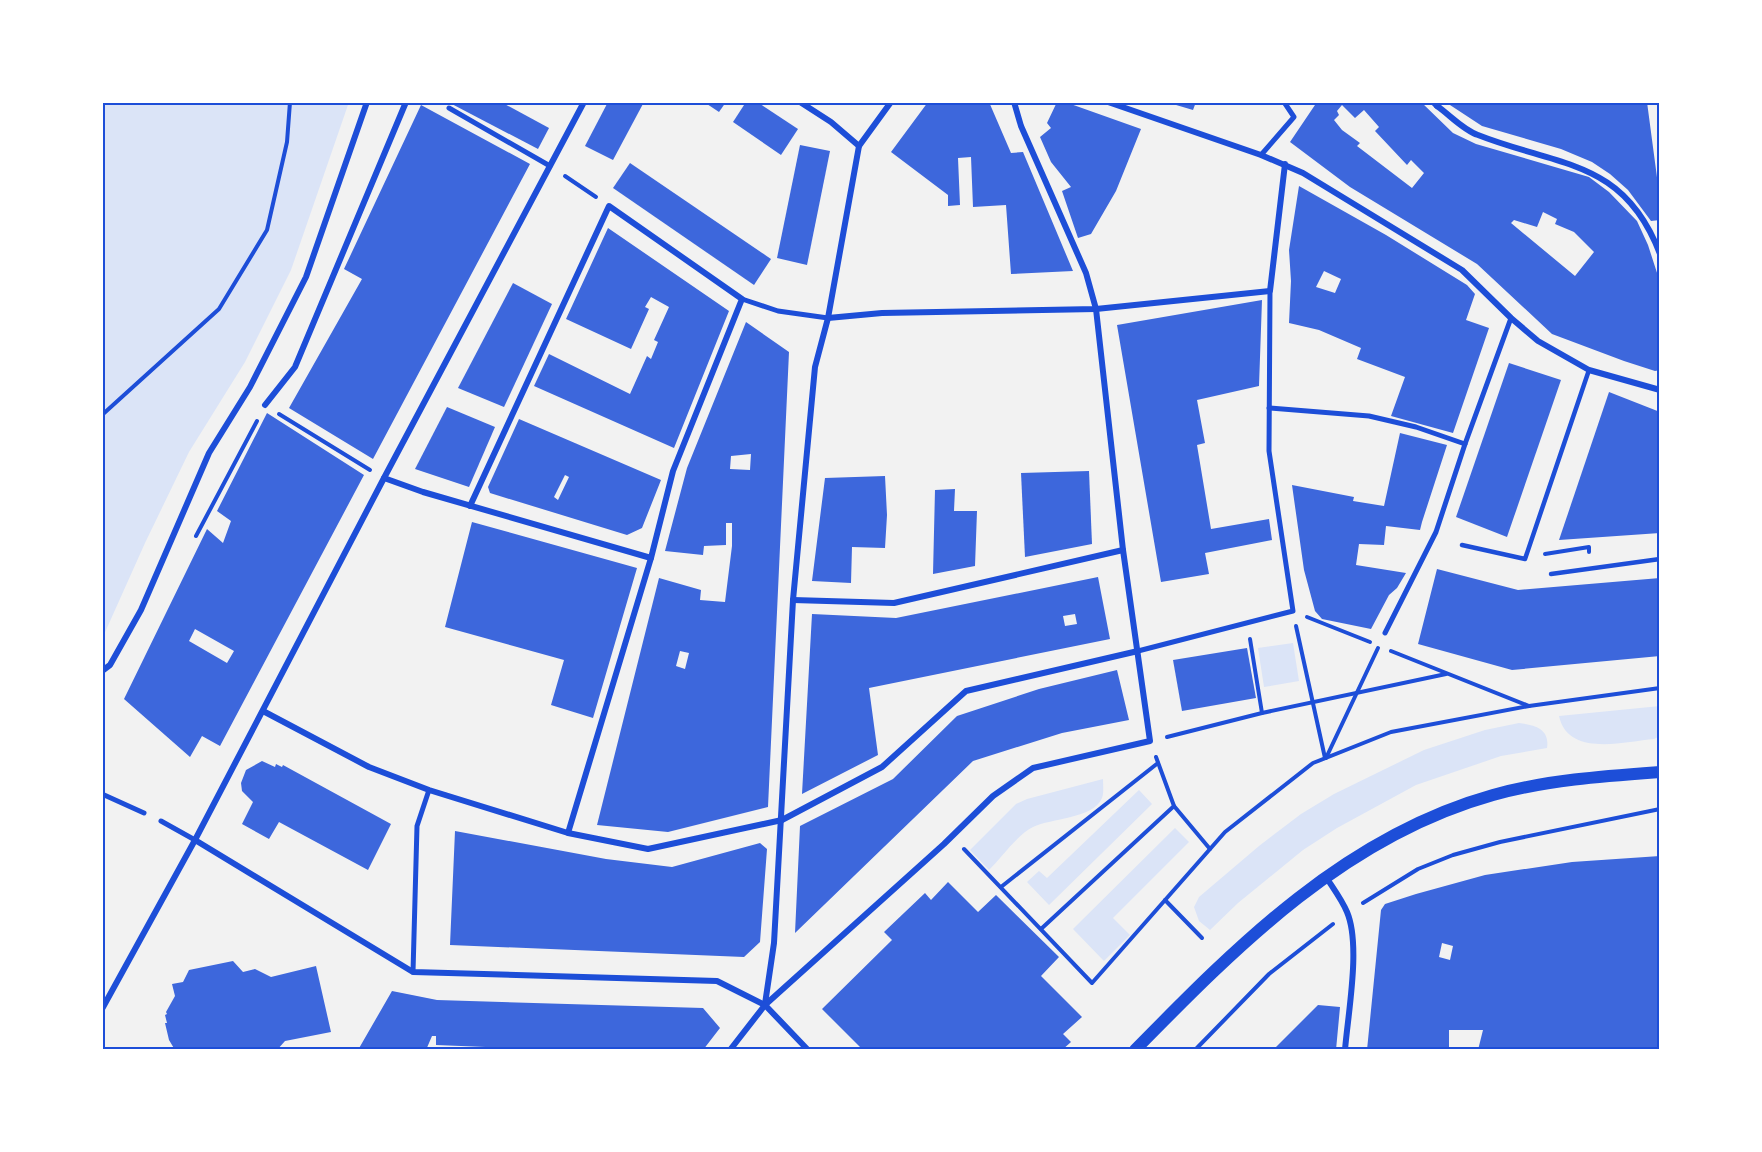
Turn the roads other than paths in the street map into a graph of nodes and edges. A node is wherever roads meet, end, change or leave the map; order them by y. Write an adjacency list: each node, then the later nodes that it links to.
1 (367, 102): 36 (street)
2 (406, 102): 23 (street)
3 (584, 102): 14 (street)
4 (800, 102): 11 (street)
5 (891, 102): 11 (street)
6 (1014, 102): 18 (street)
7 (1108, 102): 12 (street)
8 (1284, 102): 12 (street)
9 (1437, 103): 15 (street)
10 (448, 108): 14 (street)
11 (860, 146): 19 (street)
12 (1262, 155): 13 (street)
13 (1285, 164): 16 (street); 20 (street)
14 (550, 165): 26 (street)
15 (1660, 254)
16 (1270, 291): 18 (street); 24 (street)
17 (742, 299): 19 (street); 27 (street); 30 (street)
18 (1096, 309): 19 (street); 29 (street)
19 (828, 318): 33 (street)
20 (1511, 318): 21 (street); 25 (street)
21 (1588, 370): 22 (street); 28 (lane)
22 (1660, 390)
23 (265, 405)
24 (1269, 408): 25 (street); 35 (street)
25 (1465, 444): 34 (street)
26 (384, 478): 27 (street); 37 (street)
27 (470, 506): 30 (street)
28 (1462, 545)
29 (1123, 550): 33 (street); 35 (street)
30 (651, 558): 44 (street)
31 (1660, 560): 32 (lane)
32 (1551, 574)
33 (793, 600): 42 (street)
34 (1385, 633)
35 (1138, 651): 42 (street); 48 (street)
36 (102, 671)
37 (264, 711): 39 (street); 45 (street)
38 (1660, 772): 46 (main road)
39 (429, 790): 44 (street); 47 (street)
40 (102, 794): 41 (street)
41 (144, 813)
42 (782, 820): 44 (street); 48 (street)
43 (161, 821): 45 (street)
44 (568, 833)
45 (195, 840): 47 (street); 49 (street)
46 (1325, 876): 52 (main road); 53 (street)
47 (413, 972): 48 (street)
48 (765, 1005): 50 (street); 51 (street)
49 (102, 1008)
50 (730, 1050)
51 (808, 1050)
52 (1135, 1050)
53 (1345, 1050)

